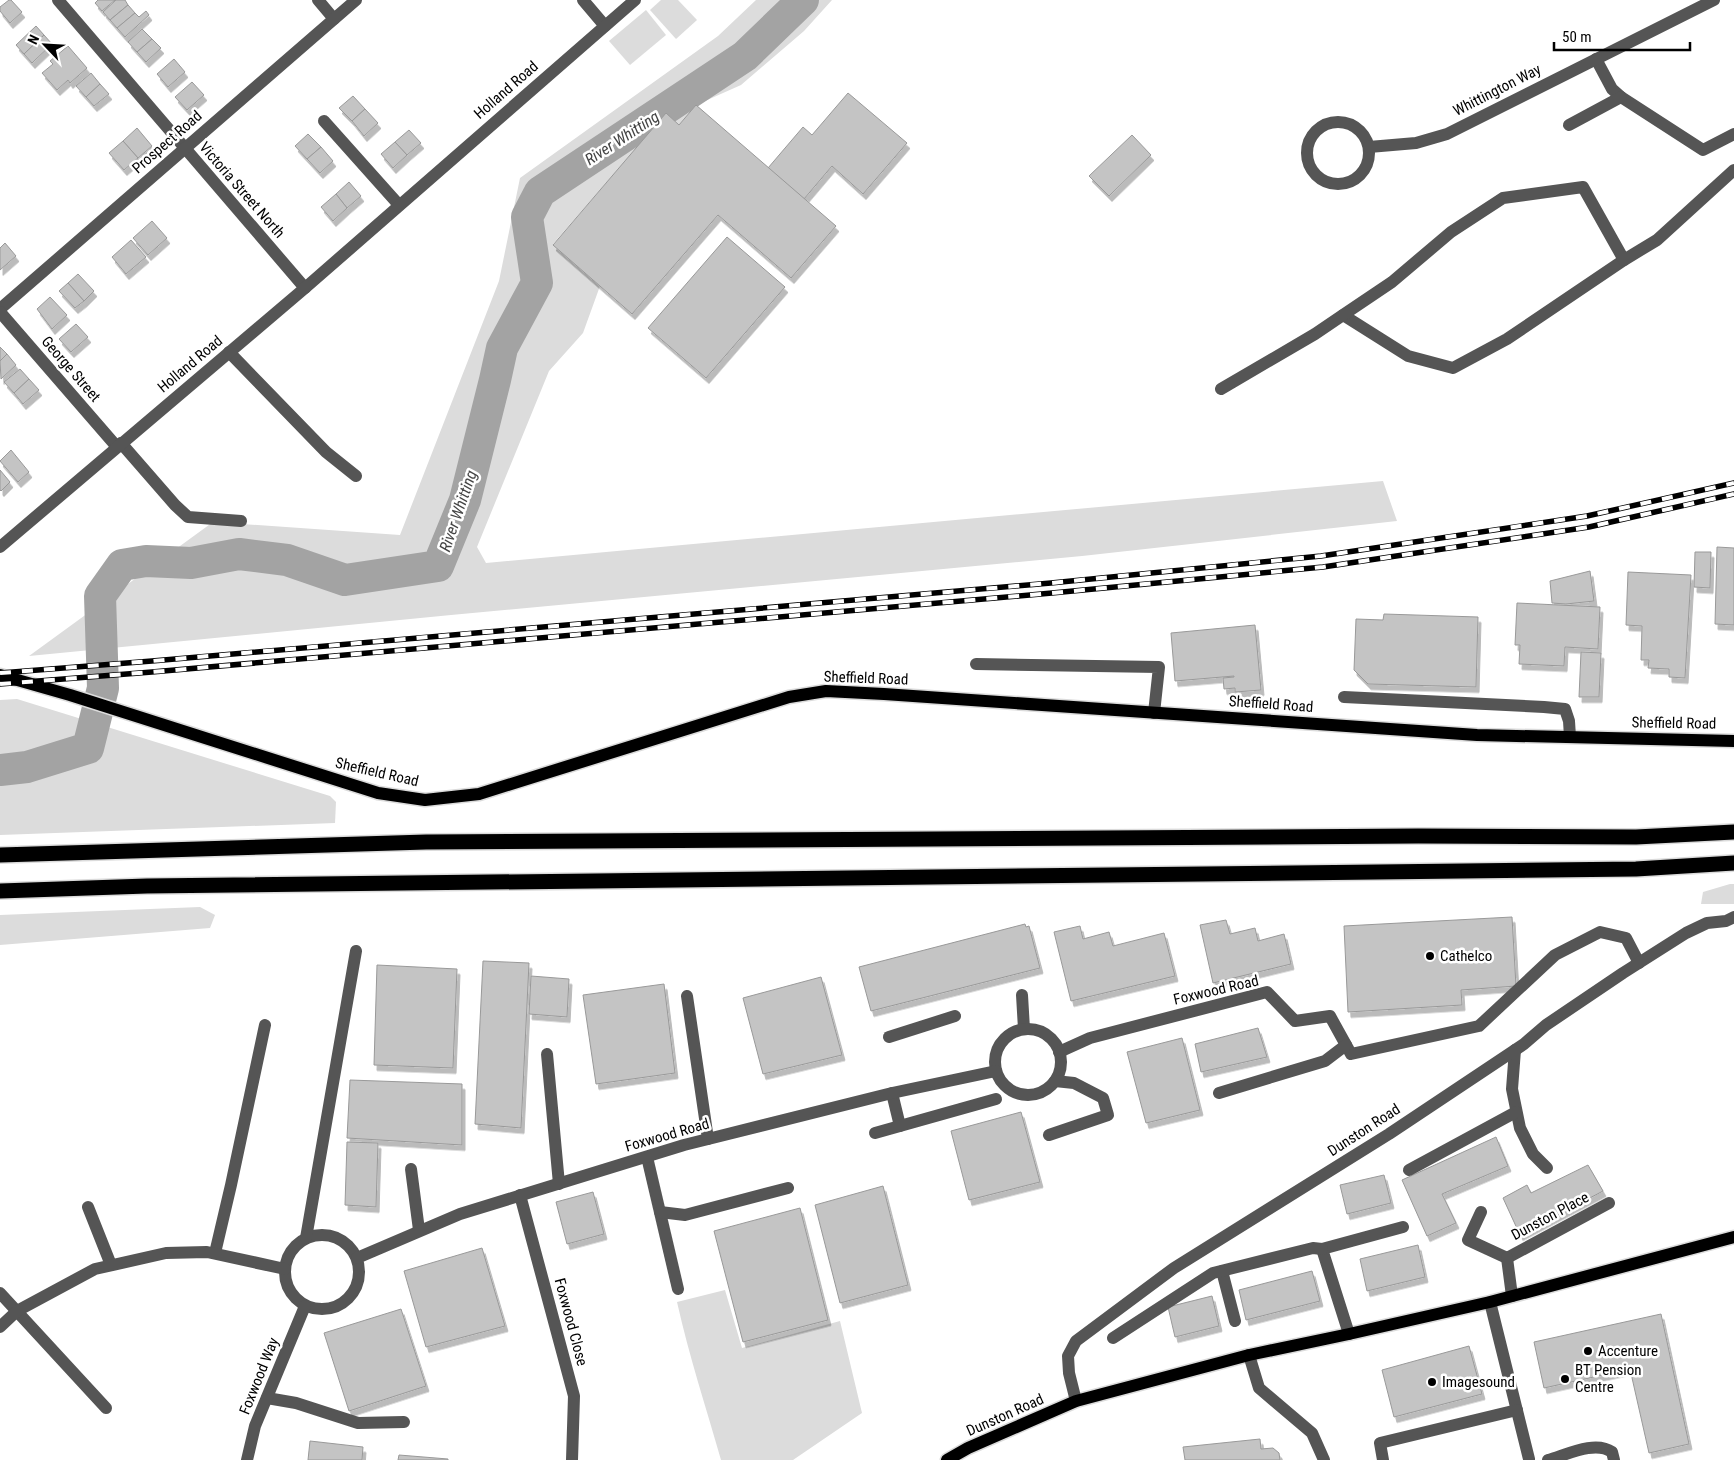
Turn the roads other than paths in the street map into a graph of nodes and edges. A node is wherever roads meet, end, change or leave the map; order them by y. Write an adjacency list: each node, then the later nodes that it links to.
1 (58, 0): 15 (street, Victoria Street North)
2 (318, 0): 7 (street)
3 (356, 0): 7 (street, Prospect Road)
4 (583, 0): 8 (street)
5 (635, 0): 8 (street, Holland Road)
6 (1714, 0): 9 (street, Whittington Way)
7 (334, 18): 15 (street, Prospect Road)
8 (605, 26): 17 (street, Holland Road)
9 (1596, 59): 10 (street); 14 (street, Whittington Way)
10 (1621, 97): 12 (street); 13 (street)
11 (324, 121): 17 (street)
12 (1569, 125)
13 (1734, 134)
14 (1369, 147): 14 (street)
15 (185, 149): 19 (street, Victoria Street North); 20 (street, Prospect Road)
16 (1734, 170): 18 (street)
17 (399, 205): 19 (street, Holland Road)
18 (1624, 260): 21 (street); 21 (street)
19 (306, 288): 22 (street, Holland Road)
20 (0, 310): 24 (street, George Street)
21 (1343, 315): 23 (street)
22 (229, 352): 24 (street, Holland Road); 25 (street)
23 (1221, 389)
24 (119, 445): 26 (street, George Street); 27 (street, Holland Road)
25 (356, 476)
26 (241, 521)
27 (0, 547)
28 (976, 664): 31 (street)
29 (0, 675): 31 (main road, Sheffield Road)
30 (1344, 698): 32 (street)
31 (1154, 712): 32 (main road, Sheffield Road)
32 (1570, 737): 33 (main road, Sheffield Road)
33 (1734, 740)
34 (1734, 832): 35 (highway)
35 (0, 855)
36 (1734, 863): 37 (highway)
37 (0, 891)
38 (1731, 920): 40 (street, Dunston Road)
39 (356, 951): 75 (street)
40 (1639, 963): 47 (street); 48 (street, Dunston Road)
41 (1022, 995): 45 (street)
42 (687, 996): 60 (street)
43 (955, 1016): 46 (street)
44 (265, 1025): 77 (street)
45 (1024, 1029): 49 (street); 51 (street)
46 (890, 1037)
47 (1348, 1050): 49 (street, Foxwood Road); 54 (street)
48 (1515, 1050): 56 (street); 95 (street, Dunston Road)
49 (1059, 1052): 52 (street)
50 (547, 1054): 65 (street)
51 (996, 1070): 52 (street); 53 (street, Foxwood Road)
52 (1055, 1081): 59 (street)
53 (892, 1093): 57 (street); 60 (street, Foxwood Road)
54 (1219, 1093)
55 (996, 1099): 57 (street)
56 (1516, 1112): 62 (street); 64 (street)
57 (900, 1126): 58 (street)
58 (875, 1133)
59 (1049, 1135)
60 (708, 1139): 61 (street, Foxwood Road)
61 (647, 1157): 65 (street, Foxwood Road); 70 (street)
62 (1547, 1168)
63 (411, 1169): 73 (street)
64 (1408, 1170)
65 (559, 1184): 67 (street, Foxwood Road)
66 (788, 1188): 70 (street)
67 (520, 1195): 73 (street, Foxwood Road); 100 (street, Foxwood Close)
68 (1610, 1203): 79 (street, Dunston Place)
69 (88, 1208): 80 (street)
70 (660, 1212): 83 (street)
71 (1481, 1212): 79 (street, Dunston Place)
72 (1403, 1227): 76 (street)
73 (419, 1230): 78 (street, Foxwood Road)
74 (1734, 1237): 85 (main road, Dunston Road)
75 (306, 1238): 78 (street); 81 (street)
76 (1322, 1249): 82 (street); 91 (street)
77 (215, 1253): 80 (street); 81 (street)
78 (357, 1258): 87 (street)
79 (1506, 1258): 85 (street, Dunston Place)
80 (111, 1265): 88 (street)
81 (285, 1269): 87 (street)
82 (1222, 1271): 89 (street); 92 (street)
83 (678, 1288)
84 (0, 1293): 88 (street)
85 (1512, 1296): 86 (main road, Dunston Road)
86 (1490, 1302): 91 (main road, Dunston Road); 97 (street)
87 (305, 1306): 94 (street, Foxwood Way)
88 (17, 1311): 90 (street); 96 (street)
89 (1235, 1320)
90 (0, 1327)
91 (1349, 1334): 93 (main road, Dunston Road)
92 (1113, 1338)
93 (1249, 1355): 95 (main road, Dunston Road); 102 (street)
94 (268, 1398): 98 (street); 99 (street, Foxwood Way)
95 (1076, 1401): 101 (main road, Dunston Road)
96 (106, 1408)
97 (1517, 1410): 103 (street); 104 (street)
98 (404, 1422)
99 (247, 1460)
100 (572, 1460)
101 (947, 1460)
102 (1324, 1460)
103 (1383, 1460)
104 (1530, 1460)
105 (1548, 1460): 106 (street)
106 (1614, 1460)

